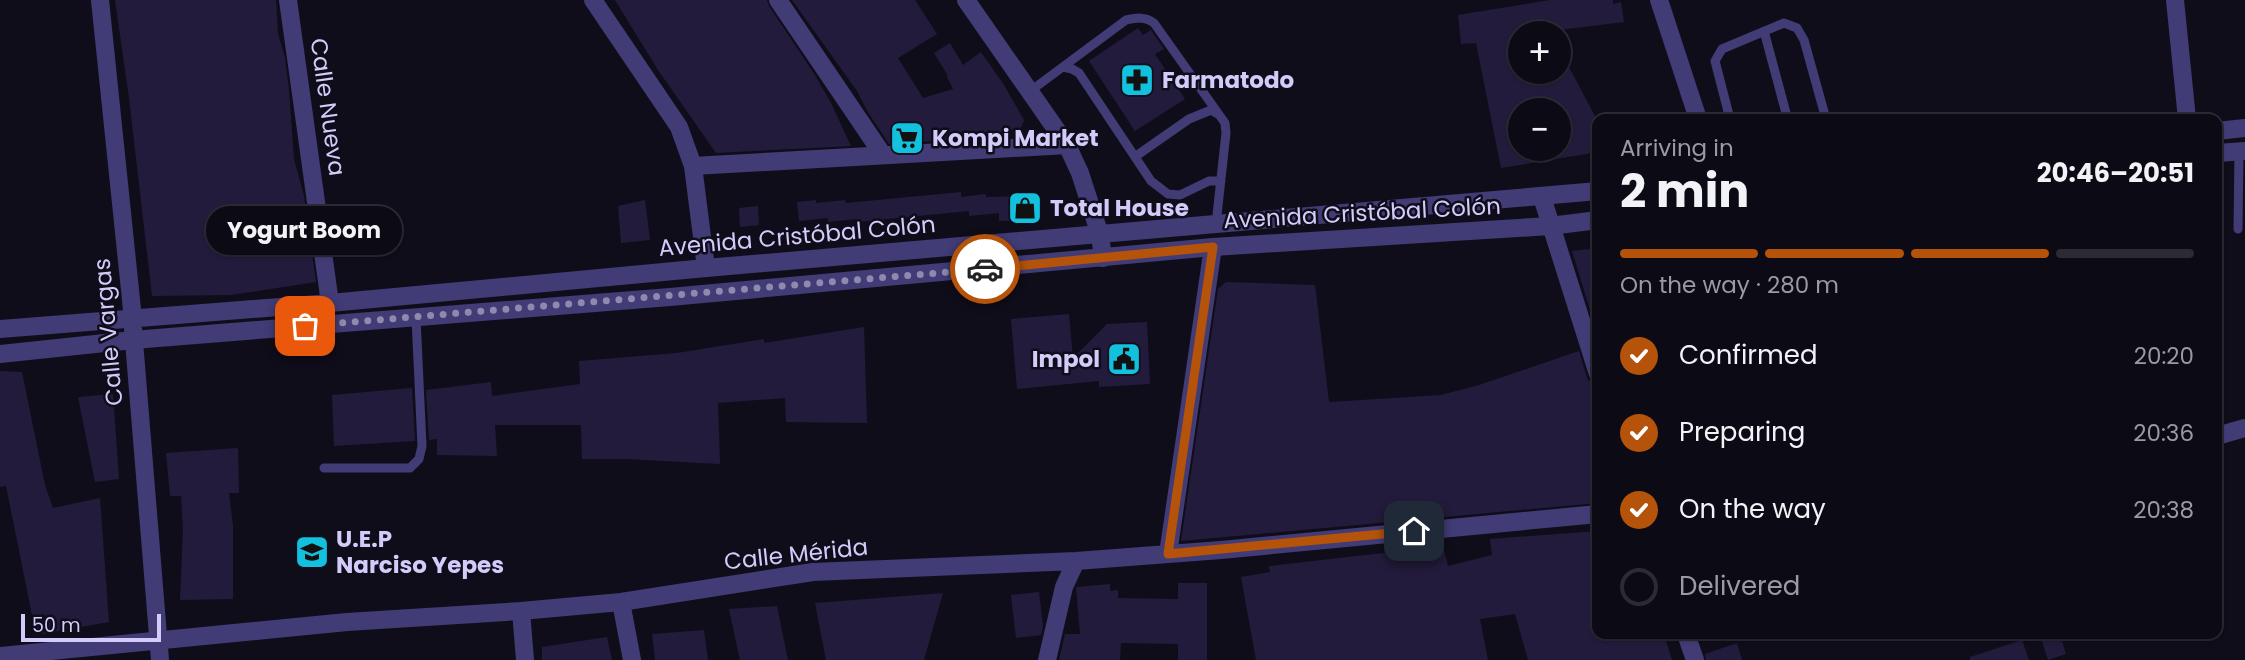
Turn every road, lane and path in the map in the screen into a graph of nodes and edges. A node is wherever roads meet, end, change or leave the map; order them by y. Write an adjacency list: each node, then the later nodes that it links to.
1 (100, 0): 38 (street, Calle Vargas)
2 (288, 0): 36 (street, Calle Nueva)
3 (593, 0): 24 (street)
4 (778, 0): 22 (street)
5 (966, 0): 10 (street)
6 (1659, 0): 12 (street)
7 (2175, 0): 16 (street)
8 (1764, 31): 13 (lane); 14 (lane); 15 (lane)
9 (1063, 67): 10 (lane); 11 (lane); 23 (lane)
10 (1029, 92): 19 (street)
11 (1220, 114): 23 (lane); 25 (lane)
12 (1696, 114)
13 (1729, 114)
14 (1786, 114)
15 (1825, 114)
16 (2186, 114)
17 (2245, 128): 18 (street)
18 (2222, 130)
19 (1067, 145): 22 (street); 32 (street)
20 (2242, 151): 21 (street); 31 (lane)
21 (2222, 153)
22 (883, 155): 24 (street)
23 (1136, 156): 25 (lane)
24 (694, 166): 35 (street)
25 (1221, 181): 29 (lane)
26 (1592, 192): 27 (street, Avenida Cristóbal Colón)
27 (1542, 197): 29 (street, Avenida Cristóbal Colón); 30 (street)
28 (1592, 221): 30 (street, Avenida Cristóbal Colón)
29 (1216, 224): 32 (street, Avenida Cristóbal Colón)
30 (1550, 226): 33 (street, Avenida Cristóbal Colón); 42 (street)
31 (2238, 229)
32 (1100, 235): 34 (street); 35 (street, Avenida Cristóbal Colón)
33 (1213, 247): 34 (street, Avenida Cristóbal Colón); 47 (street)
34 (1103, 258): 37 (street, Avenida Cristóbal Colón)
35 (706, 268): 36 (street, Avenida Cristóbal Colón)
36 (330, 303): 38 (street, Avenida Cristóbal Colón)
37 (416, 318): 40 (street, Avenida Cristóbal Colón); 45 (lane)
38 (132, 319): 39 (street, Avenida Cristóbal Colón); 40 (street, Calle Vargas)
39 (0, 329)
40 (133, 340): 41 (street, Avenida Cristóbal Colón); 52 (street, Calle Vargas)
41 (0, 354)
42 (1592, 356)
43 (2245, 428): 44 (street)
44 (2222, 435)
45 (324, 468)
46 (1592, 515): 47 (street, Calle Mérida)
47 (1168, 554): 48 (street, Calle Mérida)
48 (1076, 561): 49 (street, Calle Mérida); 57 (street)
49 (621, 601): 50 (street, Calle Mérida); 56 (street)
50 (521, 611): 52 (street, Calle Mérida); 55 (street)
51 (1688, 639): 58 (street)
52 (158, 640): 53 (street, Calle Mérida); 54 (street, Calle Vargas)
53 (0, 656)
54 (160, 660)
55 (525, 660)
56 (632, 660)
57 (1047, 660)
58 (1695, 660)

